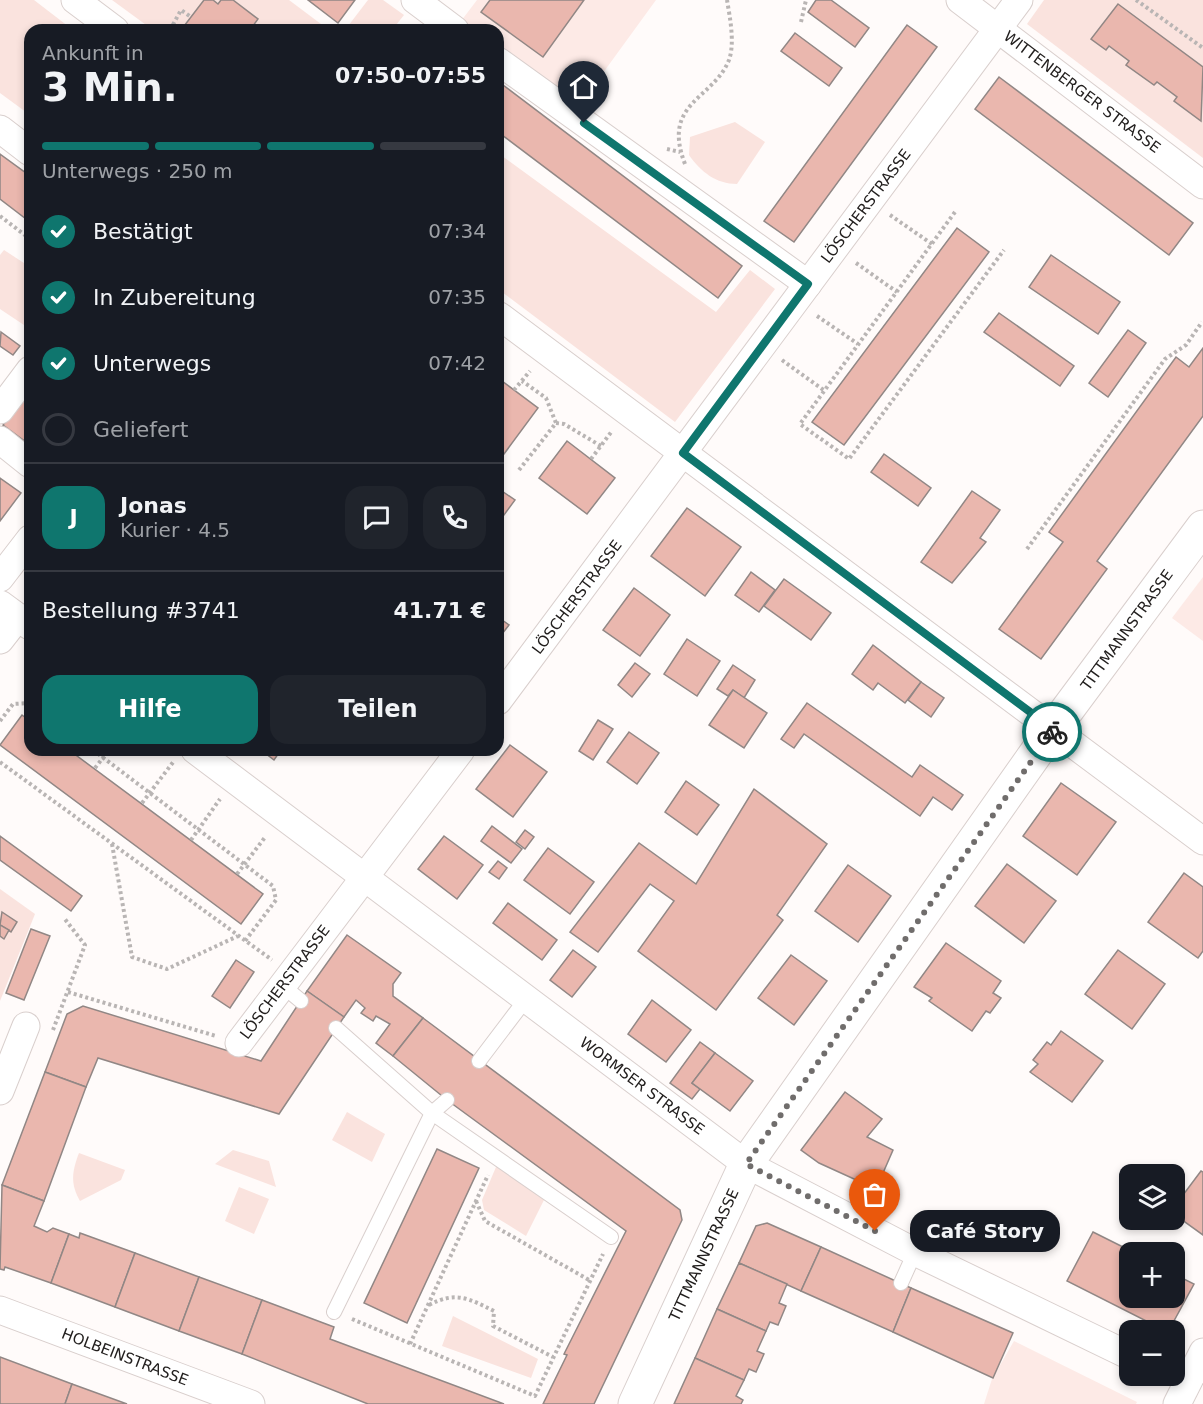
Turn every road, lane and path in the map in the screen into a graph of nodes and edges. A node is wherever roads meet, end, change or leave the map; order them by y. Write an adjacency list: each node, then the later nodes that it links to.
1 (75, 0): 11 (street)
2 (415, 0): 9 (street)
3 (727, 0): 18 (path)
4 (806, 0): 10 (path)
5 (960, 0): 13 (street, WITTENBERGER STRASSE)
6 (1019, 0): 13 (street, LÖSCHERSTRASSE)
7 (1136, 0): 14 (path)
8 (191, 17): 12 (path)
9 (441, 19)
10 (801, 22)
11 (107, 24)
12 (174, 24)
13 (998, 28): 19 (street, WITTENBERGER STRASSE); 20 (street, LÖSCHERSTRASSE)
14 (1203, 48)
15 (504, 66): 27 (street)
16 (0, 129): 17 (street)
17 (24, 147)
18 (688, 171)
19 (1203, 185)
20 (870, 201): 24 (path); 25 (street, LÖSCHERSTRASSE)
21 (955, 212): 24 (path)
22 (0, 216): 23 (path)
23 (24, 234)
24 (932, 244): 28 (path)
25 (834, 248): 27 (street, LÖSCHERSTRASSE); 28 (path)
26 (1004, 250): 35 (path)
27 (802, 292): 31 (path); 32 (street, LÖSCHERSTRASSE)
28 (897, 292): 31 (path)
29 (504, 320): 37 (street)
30 (1202, 322): 47 (path)
31 (858, 345): 35 (path)
32 (762, 346): 35 (path); 41 (street, LÖSCHERSTRASSE)
33 (24, 378): 36 (street)
34 (522, 381): 38 (path)
35 (825, 391)
36 (0, 410)
37 (627, 412): 40 (path); 41 (street)
38 (556, 423): 40 (path); 44 (path)
39 (0, 440): 42 (street)
40 (601, 446): 43 (path)
41 (683, 453): 51 (street, LÖSCHERSTRASSE); 54 (street)
42 (24, 459)
43 (591, 459)
44 (519, 470)
45 (1203, 527): 54 (street, TITTMANNSTRASSE)
46 (24, 547): 48 (street)
47 (1027, 549)
48 (0, 578)
49 (16, 616): 50 (street)
50 (0, 640)
51 (504, 693)
52 (24, 703): 53 (path)
53 (0, 721)
54 (1053, 729): 68 (street); 88 (street, TITTMANNSTRASSE)
55 (100, 756): 59 (path)
56 (183, 756): 63 (path)
57 (189, 756): 62 (street, WORMSER STRASSE)
58 (456, 756): 72 (street, LÖSCHERSTRASSE)
59 (103, 758): 61 (path); 63 (path)
60 (0, 762): 69 (path)
61 (95, 768)
62 (234, 779): 65 (street, WORMSER STRASSE); 66 (path)
63 (150, 793): 64 (path); 66 (path)
64 (142, 803)
65 (282, 815): 70 (path); 72 (street, WORMSER STRASSE)
66 (198, 829): 67 (path); 70 (path)
67 (191, 840)
68 (1203, 841)
69 (112, 844): 74 (path); 74 (path)
70 (244, 865): 71 (path); 75 (path)
71 (237, 874)
72 (364, 878): 76 (street, LÖSCHERSTRASSE); 78 (street, WORMSER STRASSE)
73 (64, 918): 77 (path)
74 (239, 936): 75 (path)
75 (246, 940): 76 (path)
76 (291, 987): 82 (street, LÖSCHERSTRASSE)
77 (68, 992): 81 (path); 82 (path, LÖSCHERSTRASSE)
78 (526, 999): 83 (lane); 88 (street, WORMSER STRASSE)
79 (26, 1026): 84 (street)
80 (336, 1028): 86 (lane)
81 (51, 1036)
82 (239, 1043)
83 (479, 1061)
84 (0, 1091)
85 (447, 1100): 86 (lane)
86 (432, 1113): 87 (lane); 96 (lane)
87 (496, 1157): 89 (path); 90 (lane)
88 (746, 1164): 91 (street, WORMSER STRASSE); 103 (street, TITTMANNSTRASSE)
89 (476, 1201): 92 (path); 94 (path)
90 (611, 1237): 92 (path)
91 (915, 1252): 93 (lane); 98 (street, WORMSER STRASSE)
92 (591, 1281): 100 (path)
93 (901, 1283)
94 (428, 1305): 97 (path); 100 (path)
95 (0, 1310): 102 (street, HOLBEINSTRASSE)
96 (334, 1312): 97 (path)
97 (410, 1344): 100 (path)
98 (1119, 1351)
99 (1203, 1352): 101 (street)
100 (553, 1357)
101 (1184, 1389)
102 (251, 1404)
103 (635, 1404)

